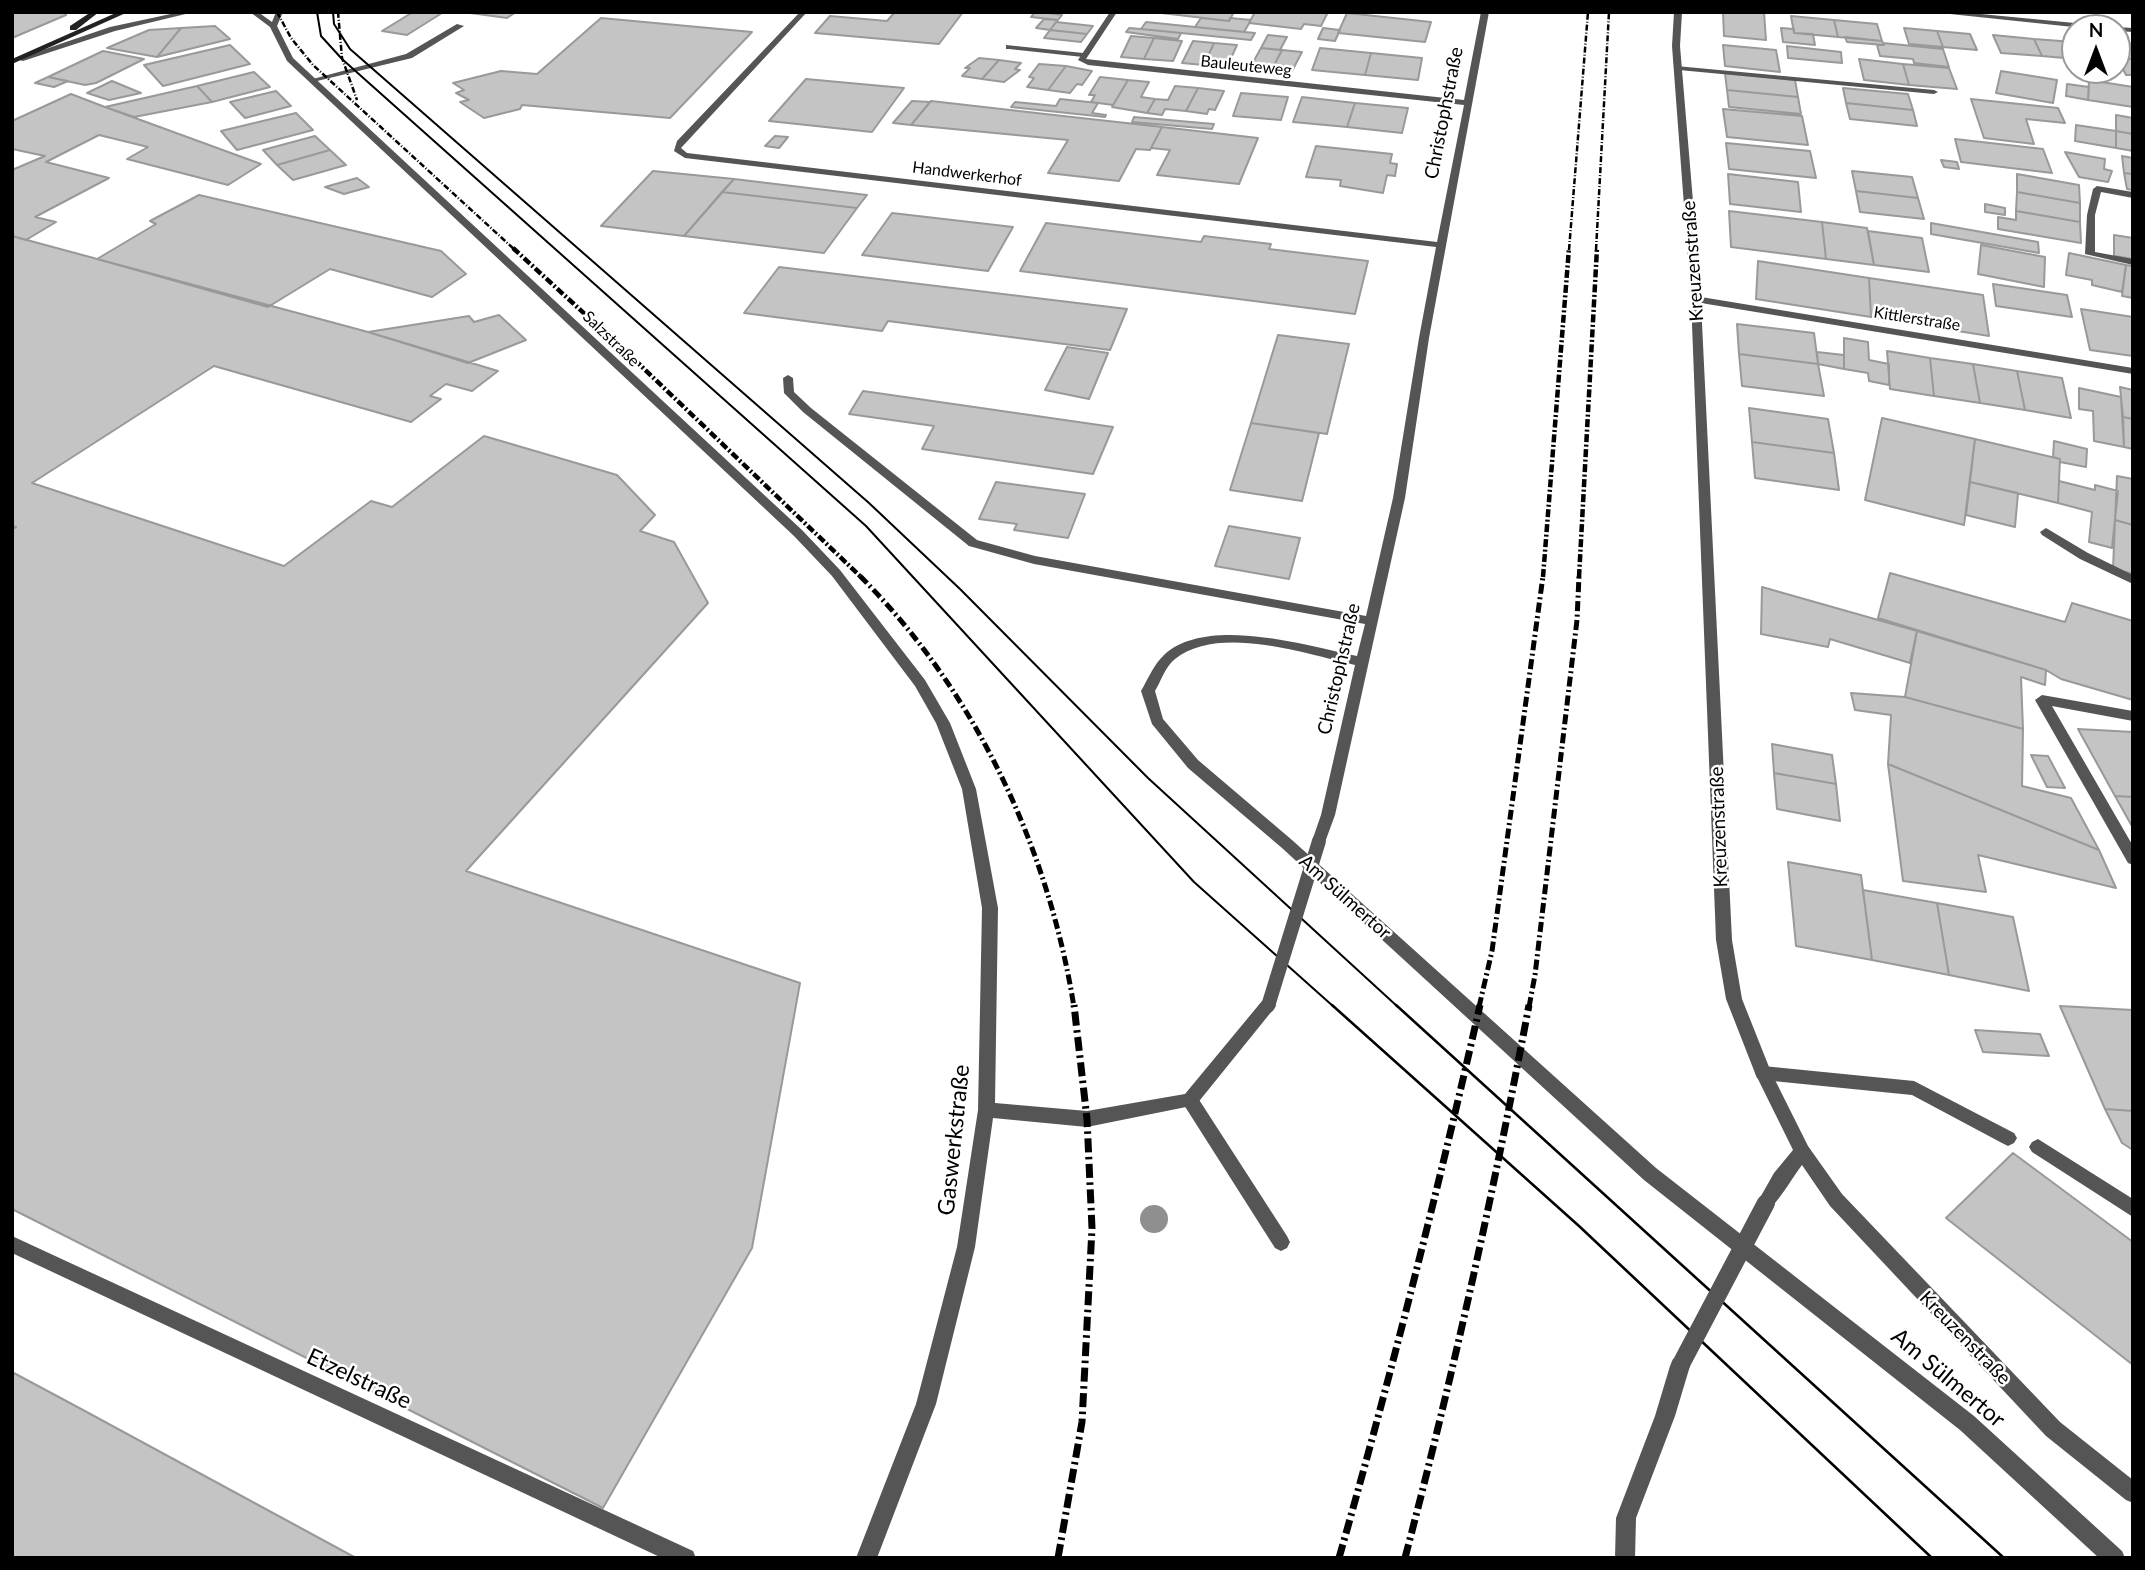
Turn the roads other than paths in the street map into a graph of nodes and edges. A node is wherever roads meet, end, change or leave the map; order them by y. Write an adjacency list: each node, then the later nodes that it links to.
1 (96, 12): 17 (main road)
2 (125, 12): 17 (main road)
3 (191, 12): 17 (street)
4 (246, 12): 11 (street)
5 (280, 12): 13 (street)
6 (804, 12): 23 (street, Handwerkerhof)
7 (1114, 12): 16 (street)
8 (1485, 12): 21 (street, Christophstraße)
9 (1678, 12): 18 (street, Kreuzenstraße)
10 (1934, 12): 12 (street)
11 (253, 13): 13 (street, Salzstraße)
12 (2061, 24)
13 (273, 26): 19 (street, Salzstraße)
14 (460, 26): 19 (street)
15 (1009, 47): 16 (street)
16 (1083, 55): 21 (street, Bauleuteweg)
17 (16, 61)
18 (1678, 68): 20 (street); 25 (street, Kreuzenstraße)
19 (313, 80): 32 (street, Salzstraße)
20 (1934, 92)
21 (1466, 103): 23 (street, Christophstraße)
22 (2133, 195): 24 (street)
23 (1441, 245): 30 (street, Christophstraße)
24 (2133, 262)
25 (1696, 299): 26 (street, Kittlerstraße); 35 (street, Kreuzenstraße)
26 (2133, 371)
27 (788, 378): 30 (street)
28 (2046, 532): 29 (street)
29 (2133, 580)
30 (1372, 621): 31 (street, Christophstraße)
31 (1363, 662): 36 (street, Christophstraße, bridge); 48 (street, Am Sülmertor)
32 (920, 682): 37 (street, Gaswerkstraße)
33 (2133, 716): 34 (street)
34 (2133, 859)
35 (1763, 1073): 38 (street); 40 (street, Kreuzenstraße)
36 (1190, 1100): 37 (street); 42 (street)
37 (986, 1110): 46 (street, Gaswerkstraße)
38 (2008, 1138)
39 (2038, 1147): 41 (street)
40 (1802, 1152): 44 (street, Kreuzenstraße); 47 (street, bridge)
41 (2133, 1209)
42 (1281, 1242)
43 (12, 1244): 45 (street, Etzelstraße)
44 (2133, 1493)
45 (685, 1558)
46 (866, 1558)
47 (1625, 1558)
48 (2115, 1558)

